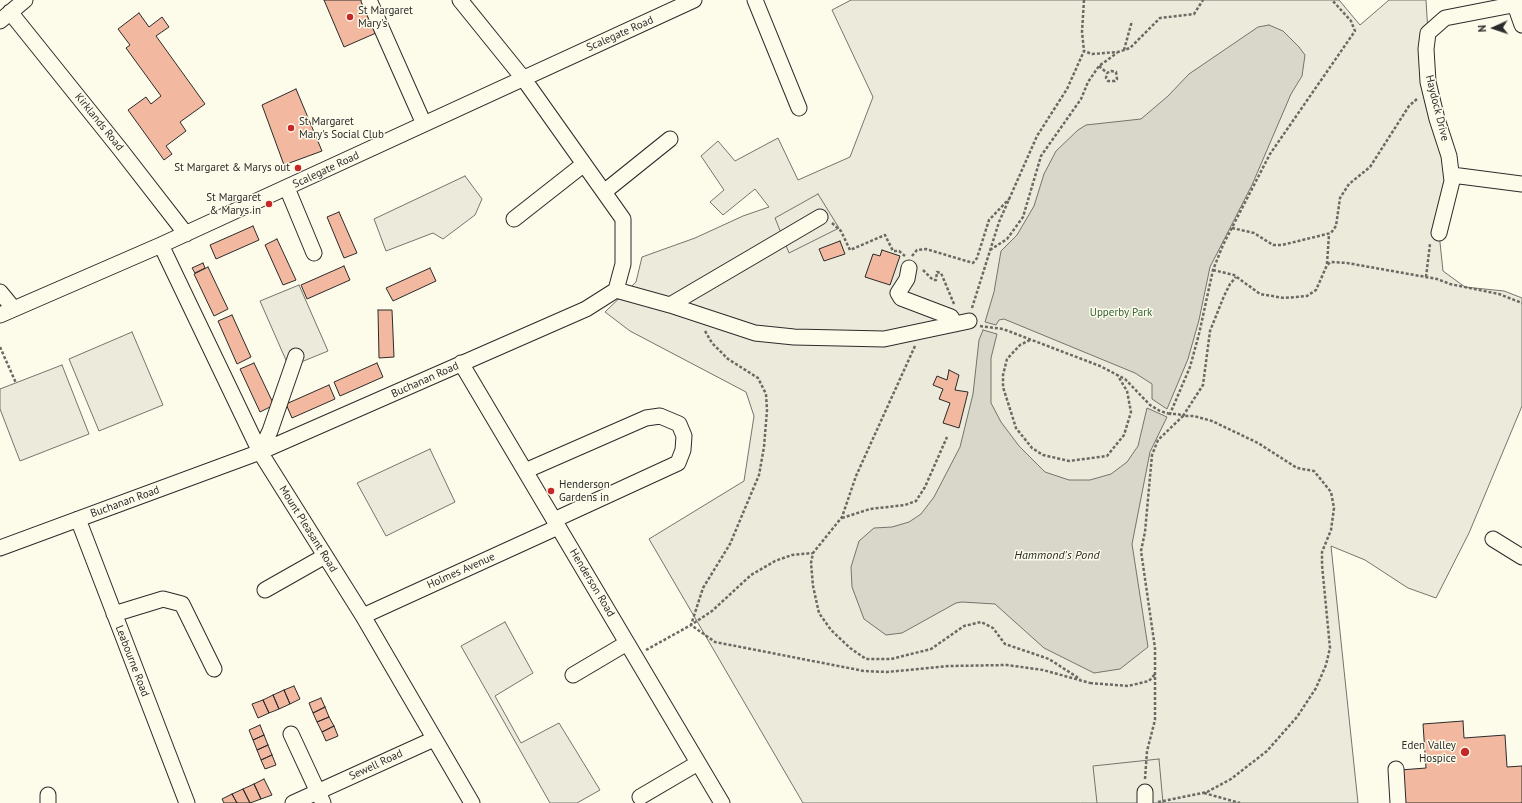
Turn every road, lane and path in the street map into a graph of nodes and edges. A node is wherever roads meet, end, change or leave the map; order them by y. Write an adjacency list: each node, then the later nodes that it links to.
1 (25, 0): 10 (street)
2 (369, 0): 21 (street)
3 (460, 0): 18 (street)
4 (694, 0): 18 (street, Scalegate Road)
5 (755, 0): 20 (street)
6 (1084, 0): 14 (path)
7 (1203, 0): 13 (path)
8 (1332, 0): 31 (path)
9 (1518, 4): 12 (street); 24 (street, Haydock Drive)
10 (5, 17): 32 (street, Kirklands Road)
11 (1132, 21): 13 (path)
12 (1522, 25)
13 (1124, 50): 15 (path)
14 (1084, 51): 15 (path); 28 (path)
15 (1118, 52): 16 (path)
16 (1099, 66): 17 (path); 36 (path)
17 (1107, 73): 17 (path)
18 (523, 78): 21 (street, Scalegate Road); 23 (street)
19 (1422, 97): 33 (path)
20 (799, 108)
21 (424, 124): 26 (street, Scalegate Road)
22 (670, 139): 27 (street)
23 (584, 164): 27 (street); 30 (street)
24 (1452, 175): 25 (street); 34 (street, Haydock Drive)
25 (1522, 184)
26 (287, 188): 32 (street, Scalegate Road); 37 (street)
27 (604, 192): 43 (street)
28 (1009, 199): 36 (path); 38 (path)
29 (820, 217): 38 (path); 46 (street)
30 (514, 218)
31 (1232, 228): 33 (path); 40 (path)
32 (186, 234): 35 (street, Scalegate Road)
33 (1330, 234): 39 (path)
34 (1435, 234): 42 (path)
35 (162, 245): 47 (street, Scalegate Road); 61 (street, Mount Pleasant Road)
36 (990, 251): 49 (path)
37 (314, 253)
38 (913, 264): 49 (path); 49 (street)
39 (1326, 265): 41 (path); 42 (path)
40 (1213, 270): 41 (path); 58 (path)
41 (1236, 277): 59 (path)
42 (1426, 277): 45 (path)
43 (616, 290): 46 (street); 55 (street, Buchanan Road)
44 (0, 292): 47 (street)
45 (1522, 303)
46 (670, 305): 51 (street)
47 (14, 309): 48 (street, Scalegate Road)
48 (0, 315)
49 (962, 322): 51 (street); 52 (path)
50 (703, 326): 74 (path)
51 (921, 331): 63 (path)
52 (1031, 340): 56 (path); 56 (path)
53 (0, 347): 57 (path)
54 (296, 356): 61 (street)
55 (461, 363): 61 (street, Buchanan Road); 62 (street, Henderson Road)
56 (1118, 376): 58 (path)
57 (16, 383)
58 (1170, 414): 59 (path)
59 (1183, 416): 77 (path); 84 (path)
60 (947, 437): 63 (path)
61 (260, 452): 64 (street, Buchanan Road); 69 (street, Mount Pleasant Road)
62 (525, 471): 65 (street, Henderson Road); 65 (street, Holmes Avenue)
63 (841, 518): 68 (path)
64 (78, 519): 67 (street, Buchanan Road); 72 (street, Leabourne Road)
65 (556, 523): 73 (street, Holmes Avenue); 75 (street, Henderson Road)
66 (1493, 539): 70 (street)
67 (0, 548)
68 (813, 553): 74 (path); 79 (path)
69 (325, 556): 71 (street); 73 (street, Mount Pleasant Road)
70 (1522, 557)
71 (265, 590)
72 (114, 614): 76 (street); 88 (street, Leabourne Road)
73 (363, 616): 81 (street, Mount Pleasant Road)
74 (691, 625): 75 (path); 79 (path)
75 (631, 650): 78 (street); 82 (street, Henderson Road)
76 (214, 669)
77 (1155, 674): 79 (path); 87 (path)
78 (573, 675)
79 (1090, 683)
80 (291, 734): 85 (street)
81 (434, 739): 85 (street, Sewell Road); 90 (street, Mount Pleasant Road)
82 (698, 763): 86 (street); 91 (street, Henderson Road)
83 (1396, 769): 93 (street)
84 (1203, 793): 87 (path); 92 (path)
85 (321, 797): 89 (street, Sewell Road)
86 (640, 797)
87 (1148, 799)
88 (186, 803)
89 (293, 803)
90 (472, 803)
91 (722, 803)
92 (1240, 803)
93 (1398, 803)

